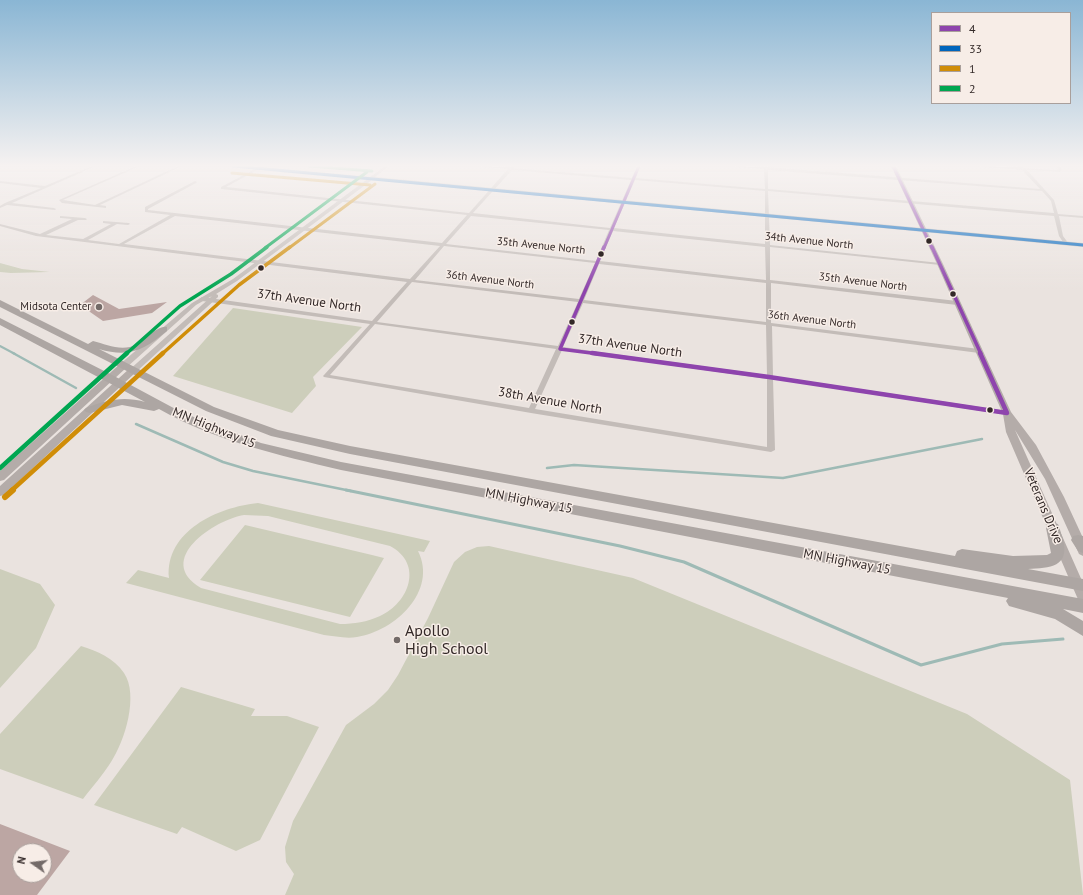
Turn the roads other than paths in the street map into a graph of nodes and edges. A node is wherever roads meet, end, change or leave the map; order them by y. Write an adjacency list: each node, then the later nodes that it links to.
1 (42, 208): 12 (street)
2 (146, 208): 13 (street, 35th Avenue North)
3 (331, 208): 25 (street)
4 (407, 208): 14 (street, 34th Avenue North)
5 (475, 208): 14 (street)
6 (622, 208): 26 (street)
7 (683, 208): 16 (street)
8 (767, 208): 16 (street)
9 (913, 208): 27 (main road, Veterans Drive)
10 (969, 208): 15 (street)
11 (1054, 208): 15 (street)
12 (54, 209)
13 (175, 214): 25 (street, 35th Avenue North); 32 (street)
14 (469, 214): 26 (street, 34th Avenue North); 30 (street)
15 (1056, 215): 18 (street); 31 (street)
16 (767, 216): 27 (street); 34 (street)
17 (61, 217): 19 (street)
18 (1083, 218)
19 (76, 219): 20 (street); 28 (street)
20 (85, 220)
21 (104, 222): 22 (street)
22 (116, 223): 23 (street); 29 (street)
23 (128, 224)
24 (0, 225): 28 (street, 36th Avenue North)
25 (304, 228): 30 (street, 35th Avenue North); 35 (street)
26 (612, 230): 34 (street, 34th Avenue North); 36 (street)
27 (924, 230): 31 (street); 37 (main road, Veterans Drive)
28 (42, 235): 29 (street, 36th Avenue North)
29 (84, 240): 32 (street, 36th Avenue North)
30 (443, 244): 36 (street, 35th Avenue North); 39 (street)
31 (1067, 244): 33 (street)
32 (121, 245): 35 (street, 36th Avenue North)
33 (1083, 245)
34 (767, 246): 37 (street, 34th Avenue North); 40 (street)
35 (259, 261): 38 (street); 39 (street, 36th Avenue North)
36 (598, 261): 40 (street, 35th Avenue North); 43 (street)
37 (940, 264): 45 (main road, Veterans Drive)
38 (235, 280): 41 (street); 42 (street)
39 (411, 280): 43 (street, 36th Avenue North); 48 (street)
40 (768, 280): 45 (street, 35th Avenue North); 49 (street)
41 (202, 299): 42 (street, 37th Avenue North); 50 (street)
42 (211, 300): 48 (street, 37th Avenue North); 53 (street)
43 (581, 301): 49 (street, 36th Avenue North); 51 (street)
44 (0, 303): 46 (highway, MN Highway 15)
45 (957, 303): 52 (main road, Veterans Drive)
46 (30, 319): 50 (highway); 53 (highway, MN Highway 15)
47 (0, 321): 55 (highway, MN Highway 15)
48 (374, 322): 51 (street, 37th Avenue North); 57 (street, 38th Avenue North)
49 (768, 324): 52 (street, 36th Avenue North); 54 (street)
50 (164, 329): 53 (street)
51 (560, 349): 54 (street, 37th Avenue North); 57 (street)
52 (979, 351): 58 (main road, Veterans Drive)
53 (127, 368): 55 (main road); 63 (highway, MN Highway 15)
54 (769, 377): 57 (street, 38th Avenue North); 58 (street, 37th Avenue North)
55 (114, 381): 56 (main road); 59 (highway, MN Highway 15); 60 (main road)
56 (90, 410): 59 (highway); 61 (main road)
57 (531, 411)
58 (1007, 413): 62 (main road, Veterans Drive); 64 (main road, Veterans Drive)
59 (177, 416): 65 (highway, MN Highway 15)
60 (0, 477)
61 (0, 492)
62 (1053, 528): 63 (highway); 66 (main road, Veterans Drive)
63 (846, 541): 66 (highway, MN Highway 15)
64 (1081, 546)
65 (879, 568): 68 (highway, MN Highway 15); 69 (highway)
66 (1080, 584): 67 (main road, Veterans Drive)
67 (1083, 597)
68 (1083, 606)
69 (1083, 629)

